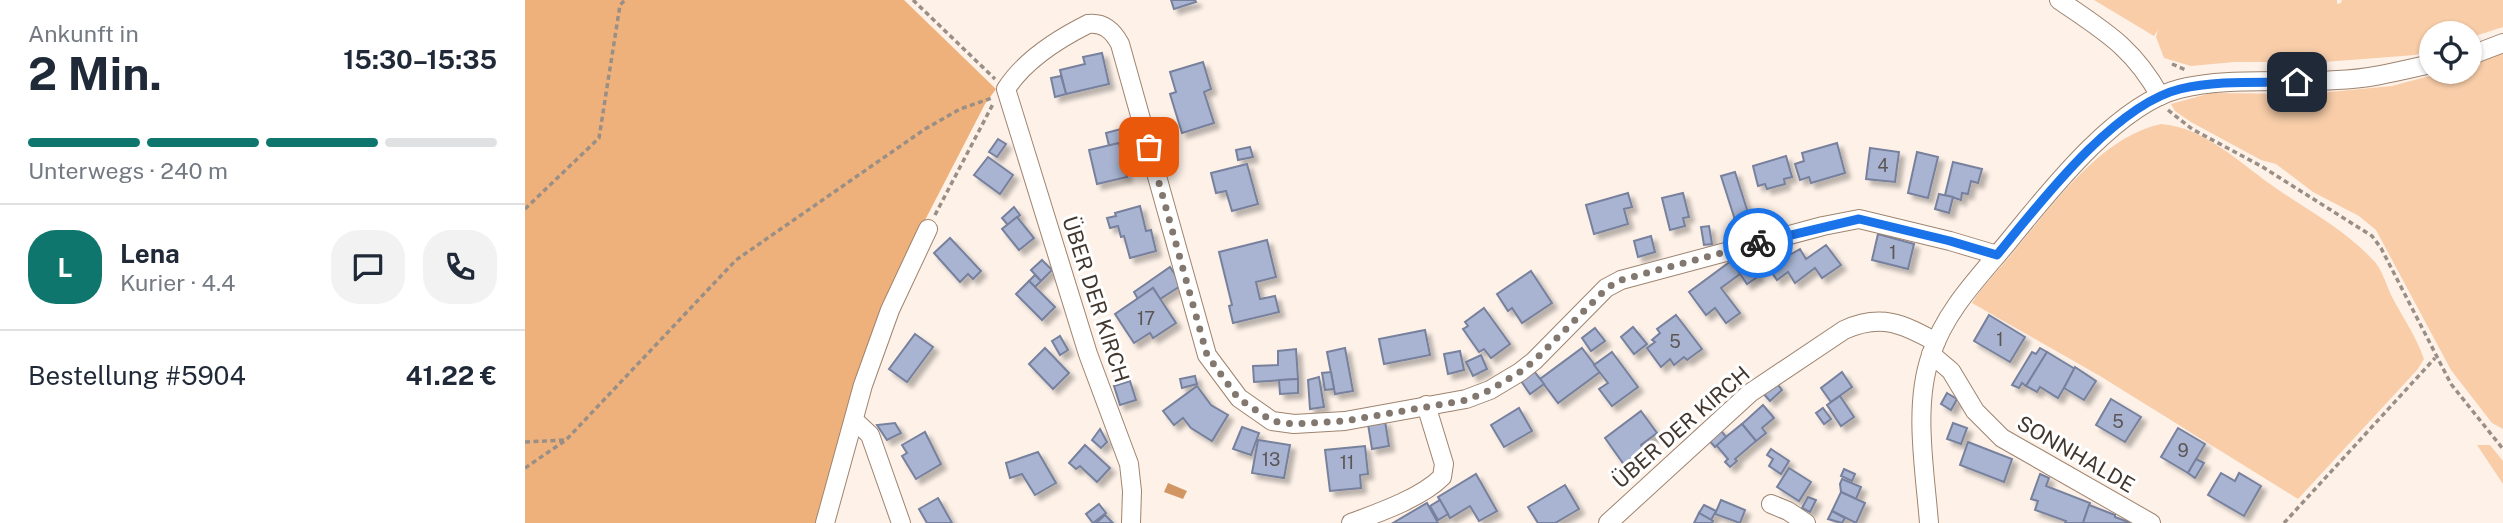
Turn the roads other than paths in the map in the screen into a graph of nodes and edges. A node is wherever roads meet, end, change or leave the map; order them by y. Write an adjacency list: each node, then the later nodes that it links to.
1 (2059, 0): 5 (street)
2 (2503, 43): 3 (street)
3 (2482, 51)
4 (2419, 67): 5 (street)
5 (2160, 96): 7 (street)
6 (928, 229): 10 (street)
7 (1997, 255): 8 (street); 9 (street)
8 (1933, 348): 16 (street, ÜBER DER KIRCH); 18 (street); 19 (street, SONNHALDE)
9 (1426, 405): 14 (street, ÜBER DER KIRCH); 15 (street)
10 (854, 420): 12 (street); 13 (street)
11 (1771, 504): 17 (street)
12 (825, 523)
13 (901, 523)
14 (1131, 523)
15 (1351, 523)
16 (1608, 523)
17 (1806, 523)
18 (1929, 523)
19 (2151, 523)

